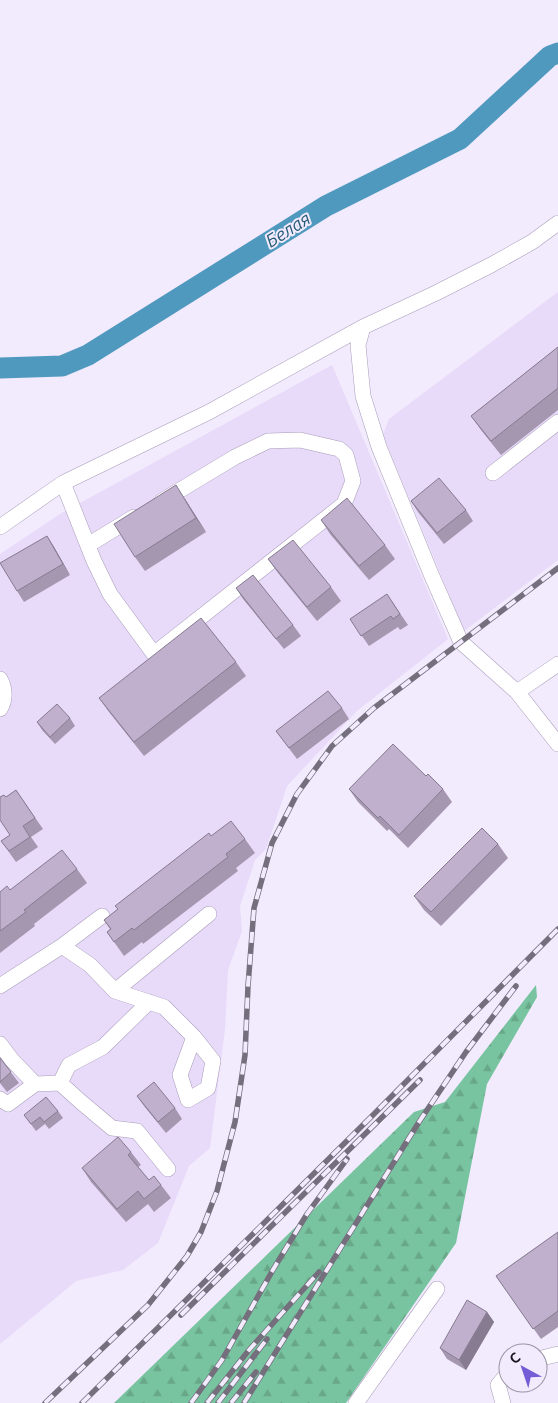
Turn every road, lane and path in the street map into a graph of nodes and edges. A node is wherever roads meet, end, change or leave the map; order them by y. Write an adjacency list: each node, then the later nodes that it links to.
1 (558, 222): 2 (lane)
2 (363, 327): 5 (lane); 10 (lane)
3 (558, 422): 4 (lane)
4 (493, 473)
5 (62, 483): 6 (lane); 7 (lane)
6 (0, 527)
7 (88, 545): 7 (lane)
8 (558, 664): 10 (lane)
9 (0, 678): 11 (lane)
10 (517, 692): 12 (lane)
11 (0, 709)
12 (555, 735)
13 (209, 914): 17 (lane)
14 (102, 916): 15 (lane)
15 (62, 946): 16 (lane); 17 (lane)
16 (0, 986)
17 (115, 991): 18 (lane)
18 (149, 1002): 19 (lane); 21 (lane)
19 (194, 1037)
20 (0, 1044): 22 (lane)
21 (60, 1083): 22 (lane); 24 (lane)
22 (35, 1084): 23 (lane)
23 (0, 1099)
24 (168, 1169)
25 (437, 1289): 26 (lane)
26 (356, 1403)

